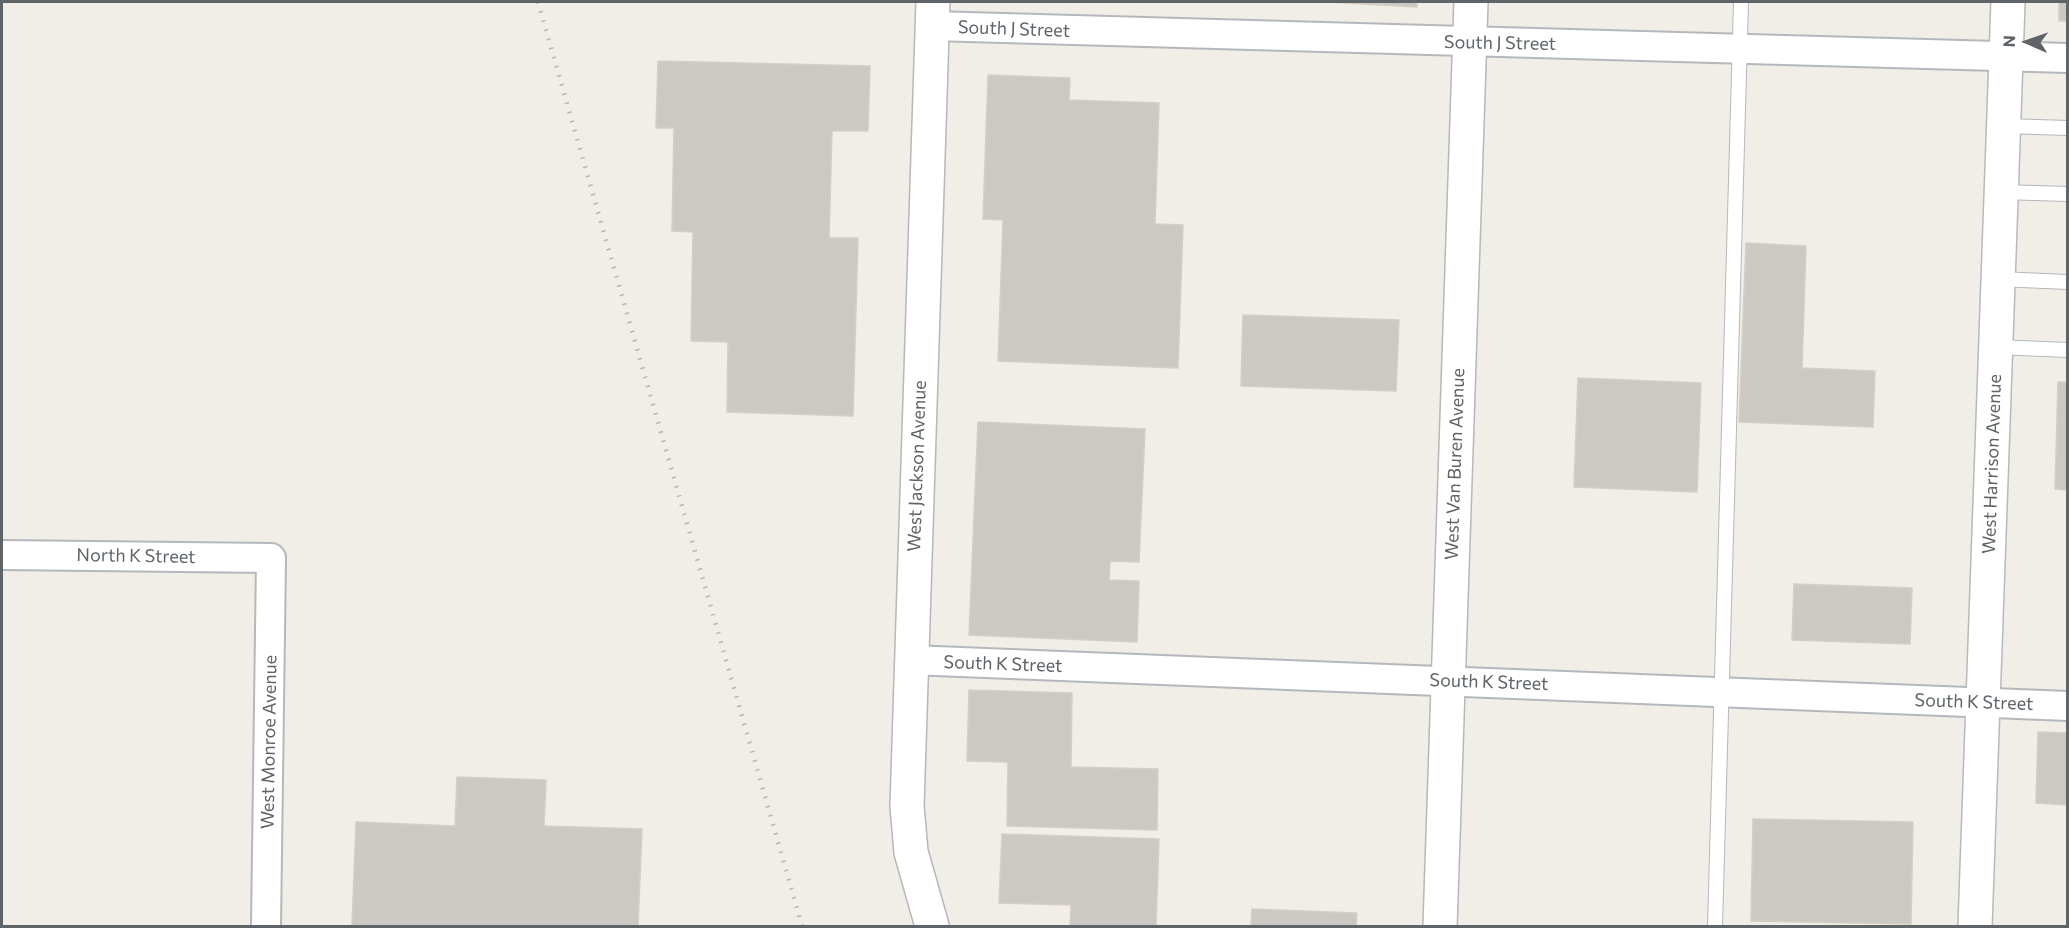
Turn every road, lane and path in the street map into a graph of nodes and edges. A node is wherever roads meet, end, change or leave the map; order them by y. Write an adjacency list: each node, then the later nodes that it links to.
1 (1471, 2): 5 (street, West Van Buren Avenue)
2 (1741, 2): 6 (lane)
3 (2008, 2): 7 (street, West Harrison Avenue)
4 (932, 14): 5 (street, South J Street); 19 (street, West Jackson Avenue)
5 (1469, 43): 6 (street, South J Street); 20 (street, West Van Buren Avenue)
6 (1740, 49): 7 (street, South J Street); 21 (lane)
7 (2006, 55): 8 (street, South J Street); 9 (street, West Harrison Avenue)
8 (2067, 57)
9 (2004, 126): 10 (lane); 11 (street, West Harrison Avenue)
10 (2067, 128)
11 (2001, 192): 12 (lane); 13 (street, West Harrison Avenue)
12 (2067, 194)
13 (1998, 279): 14 (lane); 15 (street, West Harrison Avenue)
14 (2067, 282)
15 (1996, 347): 16 (lane); 22 (street, West Harrison Avenue)
16 (2067, 350)
17 (2, 555): 18 (street, North K Street)
18 (272, 558): 24 (street, West Monroe Avenue)
19 (910, 660): 20 (street, South K Street); 25 (street, West Jackson Avenue)
20 (1448, 681): 21 (street, South K Street); 26 (street, West Van Buren Avenue)
21 (1723, 692): 22 (street, South K Street); 27 (lane)
22 (1983, 703): 23 (street, South K Street); 28 (street, West Harrison Avenue)
23 (2067, 706)
24 (266, 927)
25 (932, 927)
26 (1440, 927)
27 (1715, 927)
28 (1975, 927)

